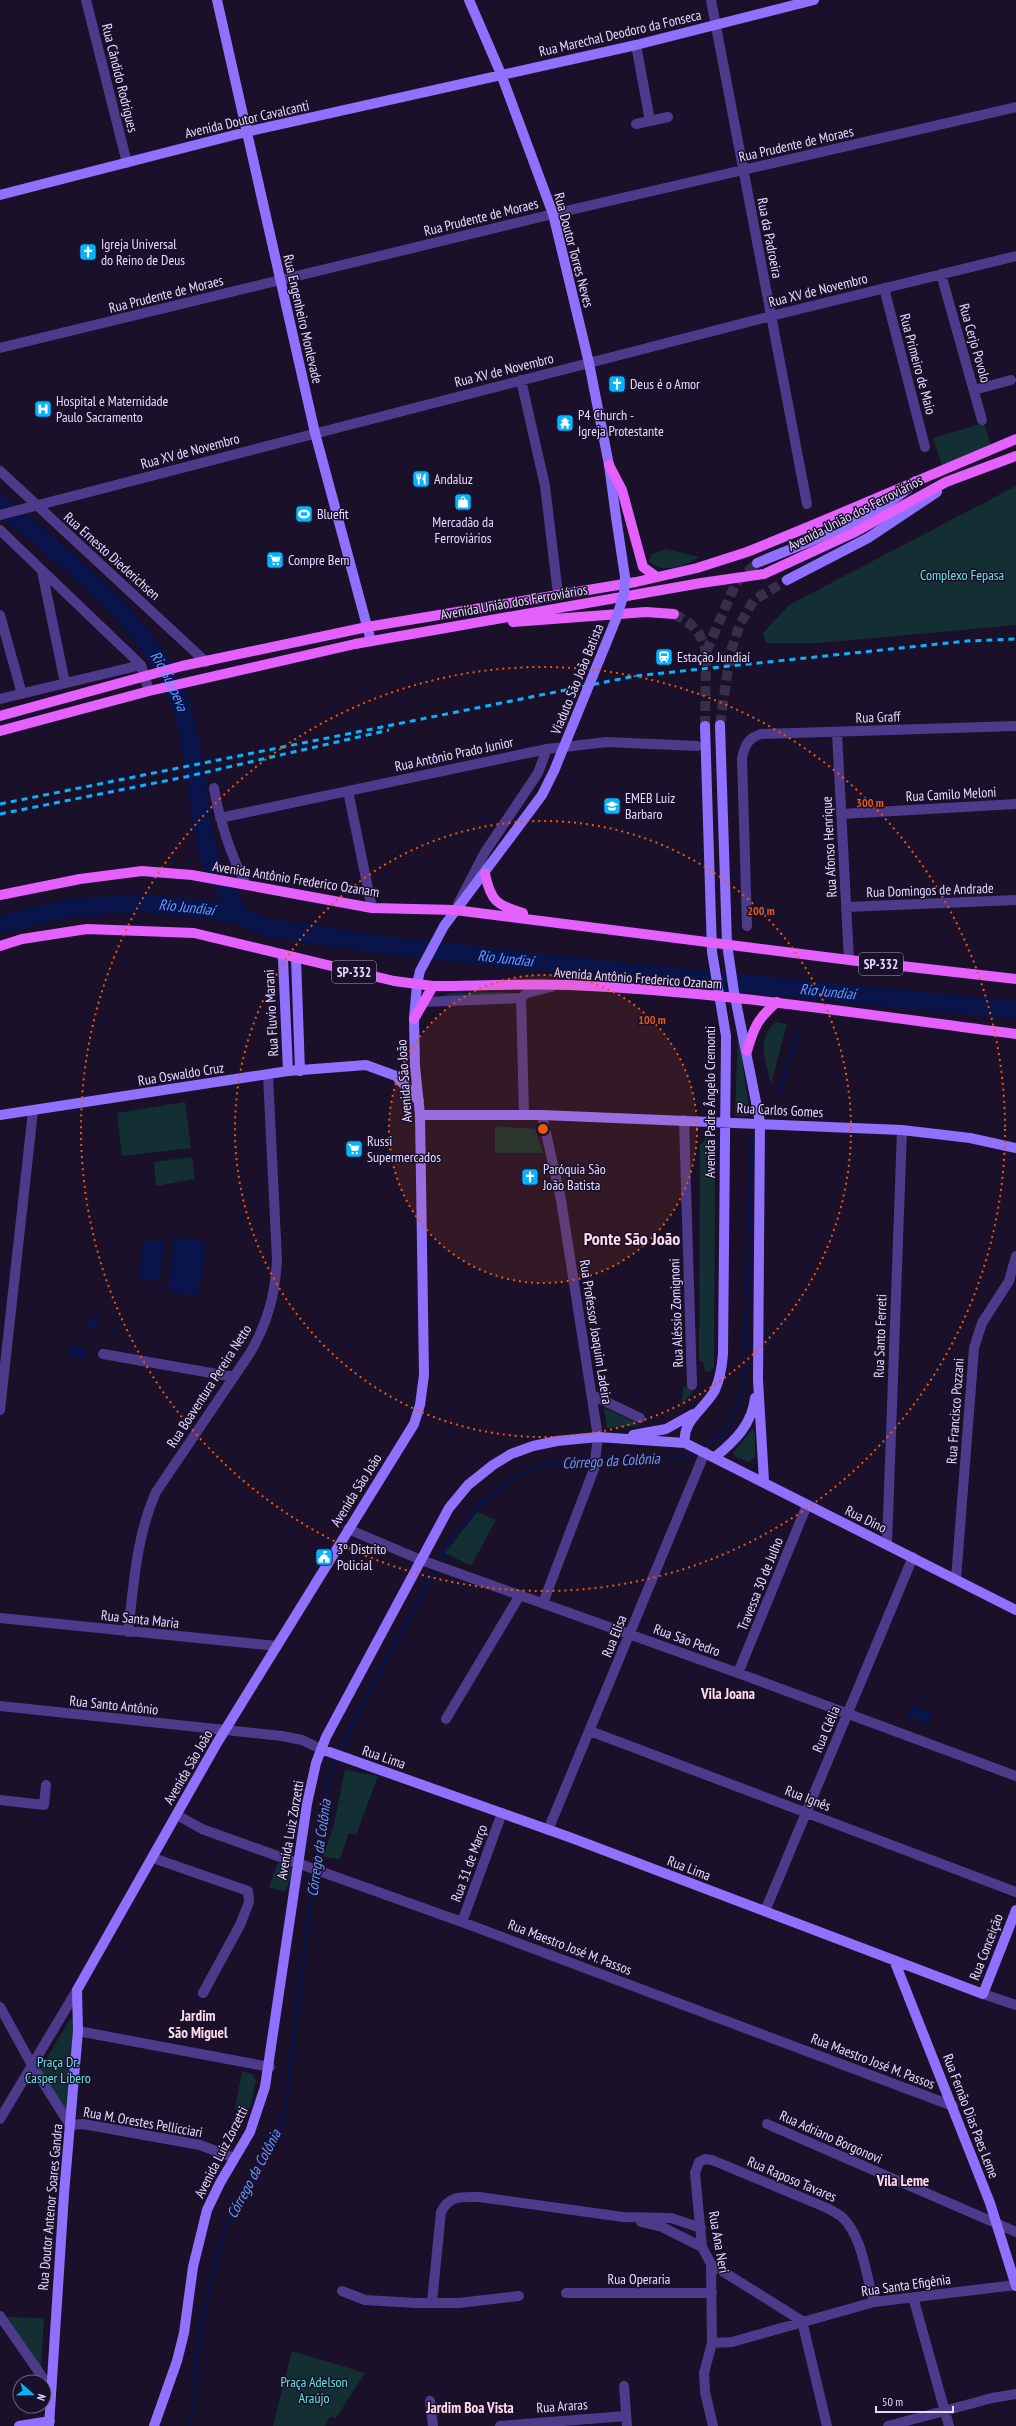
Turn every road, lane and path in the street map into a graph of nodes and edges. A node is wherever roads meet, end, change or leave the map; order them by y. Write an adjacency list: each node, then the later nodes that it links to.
1 (86, 0): 14 (street, Rua Cândido Rodrigues)
2 (217, 0): 13 (main road, Rua Engenheiro Monlevade)
3 (469, 0): 8 (main road, Rua Doutor Torres Neves)
4 (711, 0): 6 (street, Rua da Padroeira)
5 (814, 0): 6 (main road, Rua Marechal Deodoro da Fonseca)
6 (717, 25): 7 (main road, Rua Marechal Deodoro da Fonseca); 15 (street, Rua da Padroeira)
7 (636, 45): 8 (main road, Rua Marechal Deodoro da Fonseca); 11 (street)
8 (501, 74): 13 (main road, Avenida Doutor Cavalcanti); 17 (main road, Rua Doutor Torres Neves)
9 (1016, 107): 15 (street, Rua Prudente de Moraes)
10 (668, 117): 11 (street)
11 (650, 121): 12 (street)
12 (636, 124)
13 (246, 132): 14 (main road, Avenida Doutor Cavalcanti); 20 (main road, Rua Engenheiro Monlevade)
14 (127, 163): 16 (main road, Avenida Doutor Cavalcanti)
15 (744, 172): 17 (street, Rua Prudente de Moraes); 22 (street, Rua da Padroeira)
16 (0, 195)
17 (553, 214): 20 (street, Rua Prudente de Moraes); 24 (main road, Rua Doutor Torres Neves)
18 (1016, 256): 19 (street, Rua XV de Novembro)
19 (941, 274): 21 (street, Rua XV de Novembro); 27 (street, Rua Cerjo Povolo)
20 (280, 281): 23 (street, Rua Prudente de Moraes); 29 (main road, Rua Engenheiro Monlevade)
21 (884, 288): 22 (street, Rua XV de Novembro); 31 (street, Rua Primeiro de Maio)
22 (771, 316): 24 (street, Rua XV de Novembro); 37 (street, Rua da Padroeira)
23 (0, 348)
24 (589, 362): 25 (street, Rua XV de Novembro); 33 (main road, Rua Doutor Torres Neves)
25 (522, 380): 29 (street, Rua XV de Novembro); 46 (street)
26 (1011, 380): 27 (street)
27 (974, 390): 28 (street, Rua Cerjo Povolo)
28 (982, 420)
29 (315, 433): 38 (street, Rua XV de Novembro); 50 (main road, Rua Engenheiro Monlevade)
30 (1016, 439): 36 (main road, Avenida União dos Ferroviários)
31 (925, 447)
32 (1016, 456): 35 (main road, Avenida União dos Ferroviários)
33 (609, 466): 40 (main road, Rua Doutor Torres Neves); 44 (main road)
34 (0, 471): 38 (street, Rua Ernesto Diederichsen)
35 (962, 478): 45 (main road); 49 (main road, Avenida União dos Ferroviários)
36 (916, 481): 42 (main road); 44 (main road, Avenida União dos Ferroviários)
37 (807, 504)
38 (32, 507): 39 (street, Rua XV de Novembro); 52 (street, Rua Ernesto Diederichsen)
39 (0, 515)
40 (616, 517): 72 (main road, Viaduto São João Batista, bridge)
41 (0, 530): 43 (street)
42 (757, 563)
43 (42, 571): 53 (street); 55 (street)
44 (657, 577): 46 (main road, Avenida União dos Ferroviários)
45 (787, 580)
46 (558, 594): 50 (main road, Avenida União dos Ferroviários)
47 (674, 614): 49 (main road)
48 (0, 615): 57 (street)
49 (457, 626): 51 (main road, Avenida União dos Ferroviários)
50 (368, 627): 51 (main road, Rua Engenheiro Monlevade); 52 (main road, Avenida União dos Ferroviários)
51 (371, 641): 56 (main road, Avenida União dos Ferroviários)
52 (206, 662): 54 (main road, Avenida União dos Ferroviários)
53 (141, 664): 54 (street); 55 (street)
54 (146, 676): 56 (street); 59 (main road, Avenida União dos Ferroviários)
55 (65, 683): 57 (street)
56 (149, 691): 63 (main road, Avenida União dos Ferroviários)
57 (22, 694): 58 (street)
58 (0, 699)
59 (0, 716)
60 (720, 725): 82 (main road)
61 (705, 726): 84 (main road, Avenida Padre Ângelo Cremonti)
62 (1016, 726): 64 (street, Rua Graff)
63 (0, 732)
64 (837, 733): 70 (street, Rua Afonso Henrique); 81 (street, Rua Graff)
65 (697, 746): 66 (street, Rua Antônio Prado Junior)
66 (547, 749): 68 (street, Rua Antônio Prado Junior); 79 (street, Avenida São João)
67 (214, 788): 71 (street)
68 (348, 791): 71 (street, Rua Antônio Prado Junior); 78 (street)
69 (1016, 804): 70 (street, Rua Camilo Meloni)
70 (841, 814): 77 (street, Rua Afonso Henrique)
71 (220, 818): 74 (street)
72 (510, 838): 73 (main road, Avenida São João)
73 (485, 874): 79 (main road, Avenida São João); 80 (main road)
74 (246, 885): 75 (main road, Avenida Antônio Frederico Ozanam / SP-332); 78 (main road, Avenida Antônio Frederico Ozanam / SP-332)
75 (0, 895)
76 (1016, 900): 77 (street, Rua Domingos de Andrade)
77 (846, 907): 87 (street, Rua Afonso Henrique)
78 (372, 908): 79 (main road, Avenida Antônio Frederico Ozanam / SP-332)
79 (455, 910): 80 (main road, Avenida Antônio Frederico Ozanam / SP-332); 89 (main road, Avenida São João)
80 (544, 920): 84 (main road, Avenida Antônio Frederico Ozanam / SP-332)
81 (748, 926)
82 (727, 944): 84 (main road, Avenida Antônio Frederico Ozanam / SP-332); 87 (main road, Avenida Antônio Frederico Ozanam / SP-332); 93 (main road)
83 (0, 946): 85 (main road, Avenida Antônio Frederico Ozanam / SP-332)
84 (712, 947): 92 (main road, Avenida Padre Ângelo Cremonti)
85 (280, 954): 86 (main road, Avenida Antônio Frederico Ozanam / SP-332); 101 (main road, Rua Fluvio Marani)
86 (296, 958): 89 (main road, Avenida Antônio Frederico Ozanam / SP-332); 100 (main road, Rua Fluvio Marani)
87 (849, 960): 88 (main road, Avenida Antônio Frederico Ozanam / SP-332)
88 (1016, 979)
89 (417, 984): 91 (main road, Avenida Antônio Frederico Ozanam / SP-332); 97 (main road, Avenida São João)
90 (569, 985): 91 (main road, Avenida Antônio Frederico Ozanam / SP-332); 92 (main road, Avenida Antônio Frederico Ozanam / SP-332); 94 (street)
91 (433, 986): 95 (main road)
92 (720, 994): 93 (main road, Avenida Antônio Frederico Ozanam / SP-332); 110 (main road, Avenida Padre Ângelo Cremonti)
93 (735, 996): 96 (main road, Avenida Antônio Frederico Ozanam / SP-332); 99 (main road)
94 (521, 998): 95 (street); 105 (street)
95 (424, 1002): 97 (main road)
96 (777, 1002): 98 (main road, Avenida Antônio Frederico Ozanam / SP-332); 99 (main road)
97 (414, 1019): 103 (main road, Avenida São João)
98 (1016, 1034)
99 (747, 1051): 111 (main road)
100 (300, 1070): 101 (main road, Rua Oswaldo Cruz); 103 (main road, Rua Oswaldo Cruz)
101 (288, 1071): 102 (main road, Rua Oswaldo Cruz)
102 (268, 1075): 104 (main road, Rua Oswaldo Cruz); 116 (street, Rua Boaventura Pereira Netto)
103 (419, 1102): 107 (main road, Avenida São João)
104 (33, 1111): 106 (main road, Rua Oswaldo Cruz); 121 (street)
105 (524, 1114): 107 (main road, Rua Carlos Gomes); 108 (main road, Rua Carlos Gomes)
106 (0, 1115)
107 (420, 1115): 130 (main road, Avenida São João)
108 (542, 1115): 109 (main road, Rua Carlos Gomes); 119 (street, Rua Professor Joaquim Ladeira)
109 (684, 1120): 110 (main road, Rua Carlos Gomes); 118 (street, Rua Aléssio Zomignoni)
110 (724, 1122): 111 (main road, Rua Carlos Gomes); 120 (main road, Avenida Padre Ângelo Cremonti)
111 (760, 1122): 112 (main road, Rua Carlos Gomes); 117 (main road)
112 (902, 1130): 113 (main road, Rua Carlos Gomes); 131 (street, Rua Santo Ferreti)
113 (1016, 1148)
114 (1016, 1256): 134 (street, Rua Francisco Pozzani)
115 (103, 1354): 116 (street)
116 (234, 1377): 139 (street, Rua Boaventura Pereira Netto)
117 (758, 1380): 127 (main road); 128 (main road)
118 (692, 1385)
119 (592, 1395): 122 (street); 123 (street, Rua Professor Joaquim Ladeira)
120 (706, 1402): 124 (main road, Avenida Padre Ângelo Cremonti); 125 (main road, Avenida Padre Ângelo Cremonti)
121 (0, 1410)
122 (640, 1418)
123 (598, 1437): 124 (main road, Avenida Luiz Zorzetti); 133 (main road, Avenida Luiz Zorzetti); 136 (street, Rua Professor Joaquim Ladeira)
124 (620, 1437): 125 (main road, Avenida Luiz Zorzetti)
125 (689, 1444): 126 (main road, Avenida Luiz Zorzetti)
126 (704, 1451): 127 (main road, Rua Dino); 140 (street, Rua Elisa)
127 (715, 1457): 128 (main road, Rua Dino)
128 (764, 1481): 129 (main road, Rua Dino)
129 (807, 1505): 131 (main road, Rua Dino); 142 (street, Travessa 30 de Julho)
130 (348, 1529): 133 (street, Rua São Pedro); 141 (main road, Avenida São João)
131 (887, 1544): 132 (main road, Rua Dino)
132 (913, 1557): 134 (main road, Rua Dino); 144 (street, Rua Clélia)
133 (421, 1560): 135 (street, Rua São Pedro); 148 (main road, Avenida Luiz Zorzetti)
134 (956, 1579): 137 (main road, Rua Dino)
135 (520, 1595): 136 (street, Rua São Pedro); 145 (street)
136 (543, 1604): 140 (street, Rua São Pedro)
137 (1016, 1610)
138 (0, 1618): 139 (street, Rua Santa Maria)
139 (128, 1632): 141 (street, Rua Santa Maria)
140 (629, 1634): 142 (street, Rua São Pedro); 147 (street, Rua Elisa)
141 (277, 1646): 146 (main road, Avenida São João)
142 (738, 1674): 144 (street, Rua São Pedro)
143 (0, 1706): 146 (street, Rua Santo Antônio)
144 (847, 1715): 149 (street, Rua São Pedro); 152 (street, Rua Clélia)
145 (446, 1719)
146 (226, 1731): 148 (street); 154 (main road, Avenida São João)
147 (590, 1731): 152 (street, Rua Ignês); 155 (street, Rua Elisa)
148 (325, 1750): 153 (main road, Rua Lima); 157 (main road, Avenida Luiz Zorzetti)
149 (1016, 1776)
150 (46, 1785): 151 (street)
151 (0, 1800)
152 (806, 1812): 158 (street, Rua Ignês); 160 (street, Rua Clélia)
153 (502, 1813): 155 (main road, Rua Lima); 161 (street, Rua 31 de Março)
154 (177, 1815): 156 (main road, Avenida São João); 157 (street, Rua Maestro José M. Passos)
155 (548, 1830): 160 (main road, Rua Lima)
156 (152, 1858): 163 (main road, Avenida São João); 164 (street)
157 (297, 1863): 161 (street, Rua Maestro José M. Passos); 170 (main road, Avenida Luiz Zorzetti)
158 (1016, 1892)
159 (1016, 1910): 165 (main road, Rua Conceição)
160 (765, 1911): 162 (main road, Rua Lima)
161 (462, 1922): 173 (street, Rua Maestro José M. Passos)
162 (894, 1960): 165 (main road, Rua Lima); 173 (main road, Rua Fernão Dias Paes Leme)
163 (77, 1990): 168 (main road, Rua Doutor Antenor Soares Gandra); 169 (street, Avenida São João)
164 (203, 1993)
165 (983, 1994): 166 (street, Rua Lima)
166 (1016, 2005)
167 (0, 2007): 169 (street)
168 (78, 2031): 170 (street); 171 (main road, Rua Doutor Antenor Soares Gandra)
169 (32, 2065): 172 (street); 174 (street, Avenida São João)
170 (270, 2067): 177 (main road, Avenida Luiz Zorzetti)
171 (74, 2097): 172 (street); 176 (main road, Rua Doutor Antenor Soares Gandra)
172 (54, 2100): 176 (street)
173 (952, 2106): 180 (main road, Rua Fernão Dias Paes Leme)
174 (0, 2119)
175 (767, 2124): 180 (street, Rua Adriano Borgonovi)
176 (70, 2125): 177 (street, Rua M. Orestes Pellicciari); 197 (main road, Rua Doutor Antenor Soares Gandra)
177 (234, 2158): 206 (main road, Avenida Luiz Zorzetti)
178 (712, 2160): 181 (street, Rua Ana Neri); 192 (street, Rua Raposo Tavares)
179 (624, 2217): 181 (street); 183 (street); 191 (street)
180 (999, 2226): 182 (street, Rua Adriano Borgonovi); 185 (main road, Rua Fernão Dias Paes Leme)
181 (701, 2228): 183 (street, Rua Ana Neri)
182 (1016, 2232)
183 (702, 2247): 184 (street, Rua Ana Neri)
184 (711, 2264): 188 (street, Rua Ana Neri); 194 (street)
185 (1016, 2285): 190 (street, Rua Santa Efigênia)
186 (342, 2291): 191 (street)
187 (566, 2293): 188 (street, Rua Operaria)
188 (712, 2293): 195 (street, Rua Ana Neri)
189 (519, 2296): 191 (street)
190 (913, 2297): 192 (street, Rua Santa Efigênia); 201 (street)
191 (432, 2302)
192 (874, 2302): 194 (street, Rua Santa Efigênia)
193 (0, 2316): 196 (street)
194 (802, 2322): 195 (street, Rua Santa Efigênia); 210 (street)
195 (712, 2343): 209 (street, Rua Ana Neri)
196 (40, 2374)
197 (51, 2374)
198 (624, 2386): 202 (street)
199 (1016, 2394): 201 (street)
200 (430, 2401): 207 (street)
201 (945, 2412): 211 (street); 212 (street)
202 (626, 2421): 204 (street, Rua Araras)
203 (50, 2424): 205 (main road)
204 (522, 2424): 208 (street, Rua Araras)
205 (19, 2426)
206 (154, 2426)
207 (433, 2426)
208 (500, 2426)
209 (713, 2426)
210 (827, 2426)
211 (888, 2426)
212 (949, 2426)

